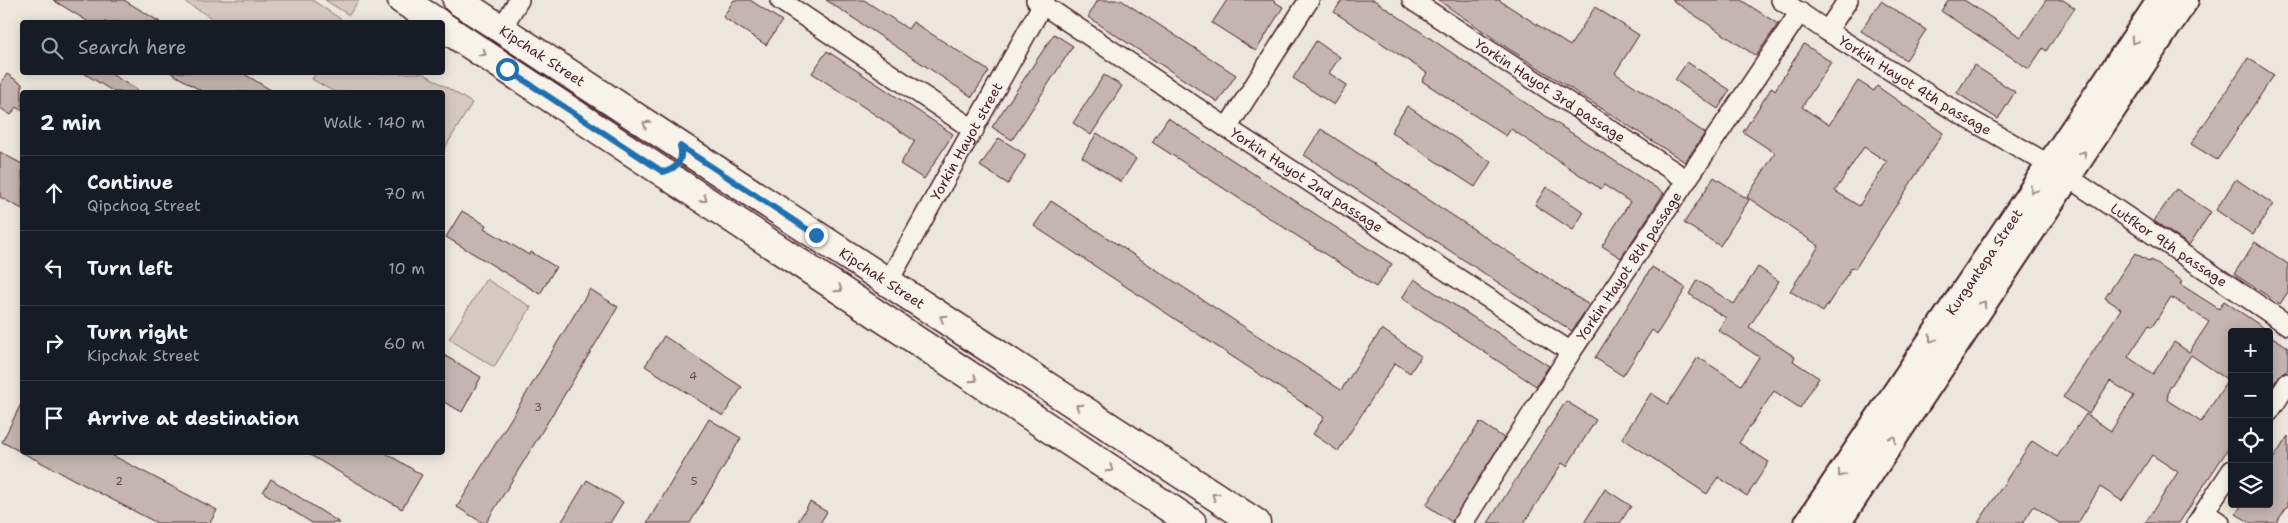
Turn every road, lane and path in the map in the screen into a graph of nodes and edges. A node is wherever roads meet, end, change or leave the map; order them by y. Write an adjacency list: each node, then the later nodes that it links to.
1 (457, 0): 13 (main road, Kipchak Street)
2 (519, 0): 13 (street)
3 (780, 0): 16 (street)
4 (1309, 0): 15 (street)
5 (1412, 0): 20 (street, Yorkin Hayot 3rd passage)
6 (1781, 0): 11 (street, Yorkin Hayot 4th passage)
7 (1848, 0): 14 (street)
8 (2161, 0): 18 (main road, Kurgantepa Street, one-way to 18)
9 (2185, 0): 18 (main road, Kurgantepa Street, one-way to 9)
10 (1042, 2): 15 (street, Yorkin Hayot 2nd passage); 16 (street, Yorkin Hayot street)
11 (1800, 12): 14 (street, Yorkin Hayot 4th passage); 20 (street, Yorkin Hayot 8th passage)
12 (445, 28): 19 (main road, one-way to 19)
13 (501, 29): 17 (main road, Kipchak Street, one-way to 13)
14 (1827, 31): 18 (street, Yorkin Hayot 4th passage)
15 (1227, 128): 23 (street, Yorkin Hayot 2nd passage)
16 (974, 130): 21 (street, Yorkin Hayot street)
17 (680, 146): 19 (main road); 21 (main road, Kipchak Street)
18 (2059, 171): 22 (street, Lutfkor 9th passage); 31 (main road, Kurgantepa Street, one-way to 31); 32 (main road, Kurgantepa Street, one-way to 18)
19 (663, 172): 28 (main road, one-way to 28)
20 (1687, 180): 23 (street, Yorkin Hayot 8th passage)
21 (888, 282): 29 (main road, Kipchak Street, one-way to 21)
22 (2287, 323)
23 (1571, 352): 30 (street, Yorkin Hayot 8th passage)
24 (2288, 383): 25 (street)
25 (2273, 406)
26 (2228, 476): 27 (street)
27 (2201, 517): 33 (street)
28 (1192, 523)
29 (1256, 523)
30 (1463, 523)
31 (1808, 523)
32 (1836, 523)
33 (2220, 523)

